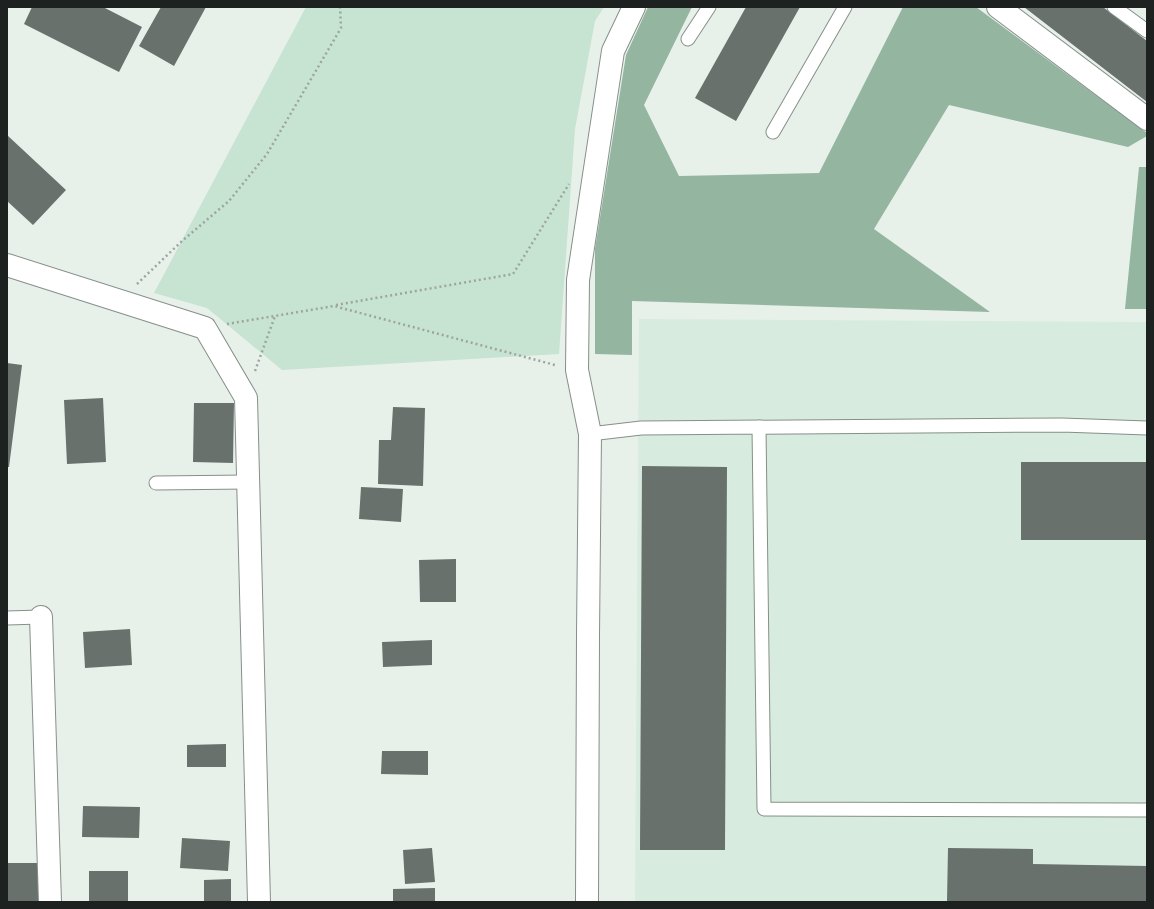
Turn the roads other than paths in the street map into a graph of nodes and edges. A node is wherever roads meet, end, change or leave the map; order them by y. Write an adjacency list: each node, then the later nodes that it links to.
1 (634, 7): 13 (street)
2 (709, 7): 7 (lane)
3 (845, 7): 9 (lane)
4 (998, 7): 8 (street)
5 (1114, 7): 6 (lane)
6 (1147, 31)
7 (688, 39)
8 (1147, 119)
9 (773, 132)
10 (7, 265): 14 (street)
11 (759, 427): 12 (lane); 13 (lane); 18 (lane)
12 (1147, 428)
13 (590, 434): 21 (street)
14 (248, 482): 15 (lane); 20 (street)
15 (156, 483)
16 (7, 618): 17 (lane)
17 (41, 618): 19 (street)
18 (1147, 810)
19 (50, 902)
20 (259, 902)
21 (587, 902)

